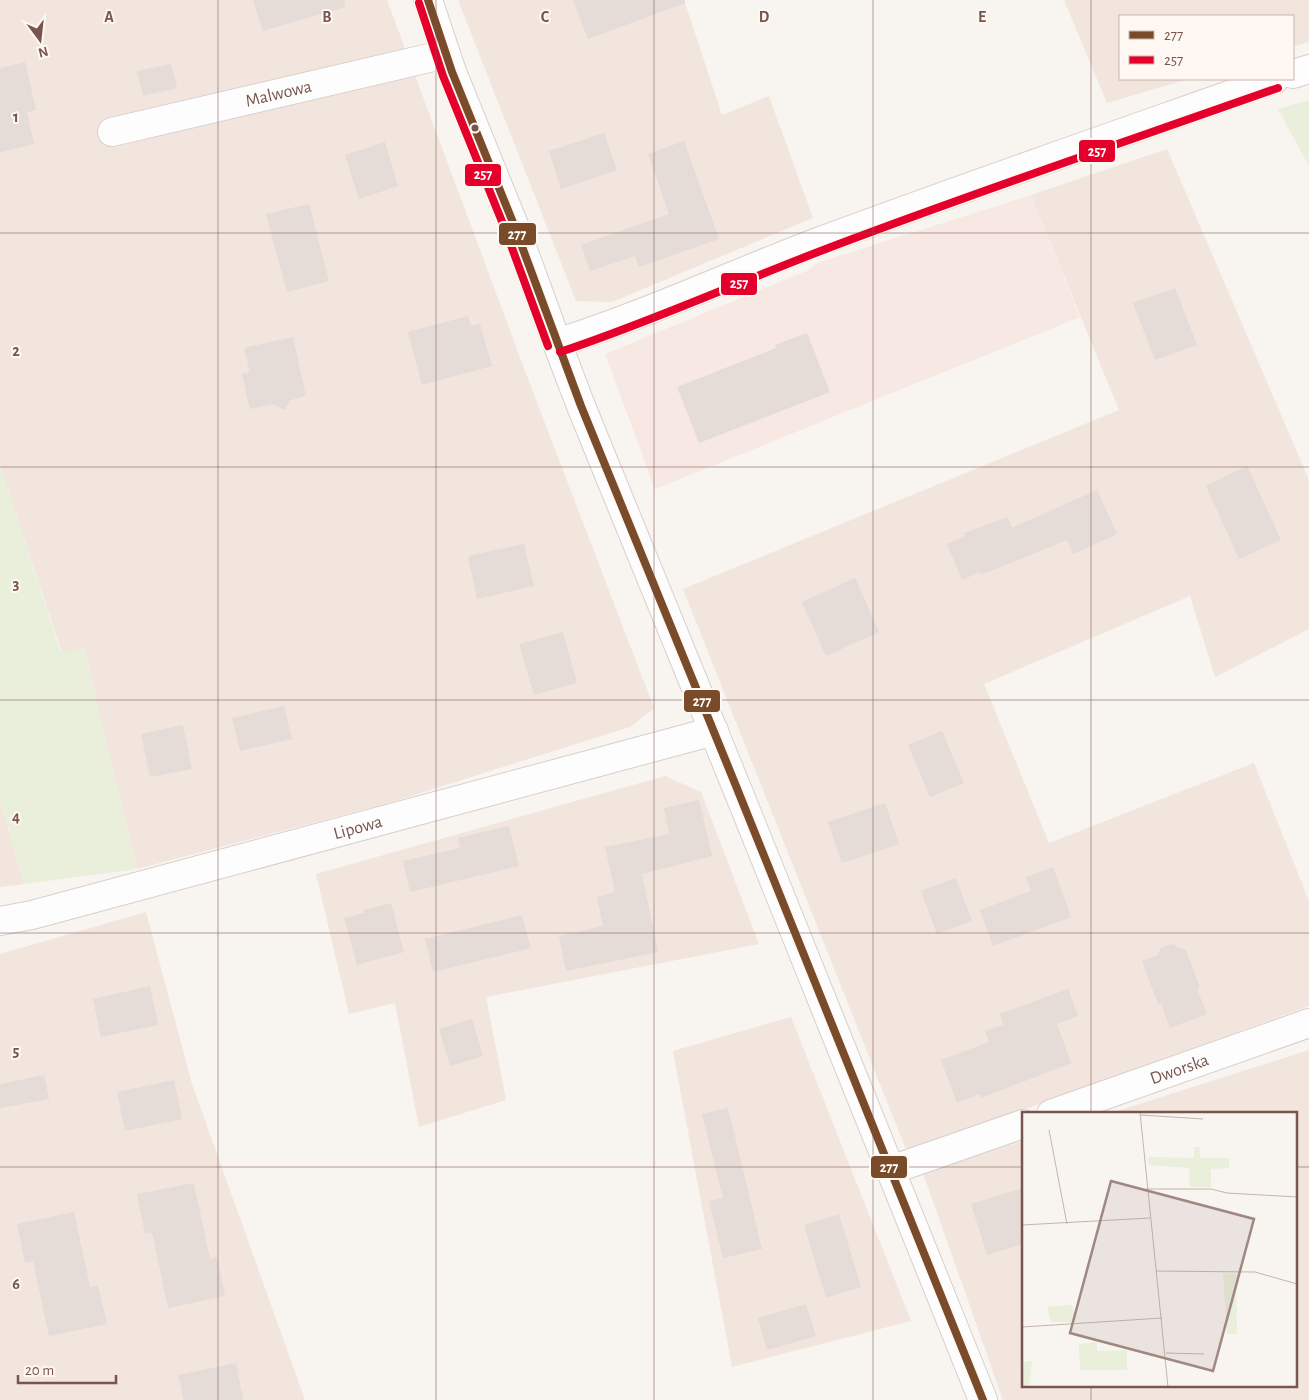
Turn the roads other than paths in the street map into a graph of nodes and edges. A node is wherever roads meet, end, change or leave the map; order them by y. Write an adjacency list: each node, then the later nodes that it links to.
1 (428, 0): 2 (street)
2 (446, 54): 6 (street, Malwowa); 7 (street)
3 (1309, 69): 4 (street)
4 (1294, 74)
5 (1272, 80): 7 (street)
6 (112, 132)
7 (557, 343): 8 (street)
8 (714, 731): 9 (street, Lipowa); 13 (street)
9 (0, 921)
10 (1309, 1023): 11 (street, Dworska)
11 (1057, 1112)
12 (1022, 1124): 13 (street)
13 (891, 1170): 14 (street)
14 (983, 1400)

